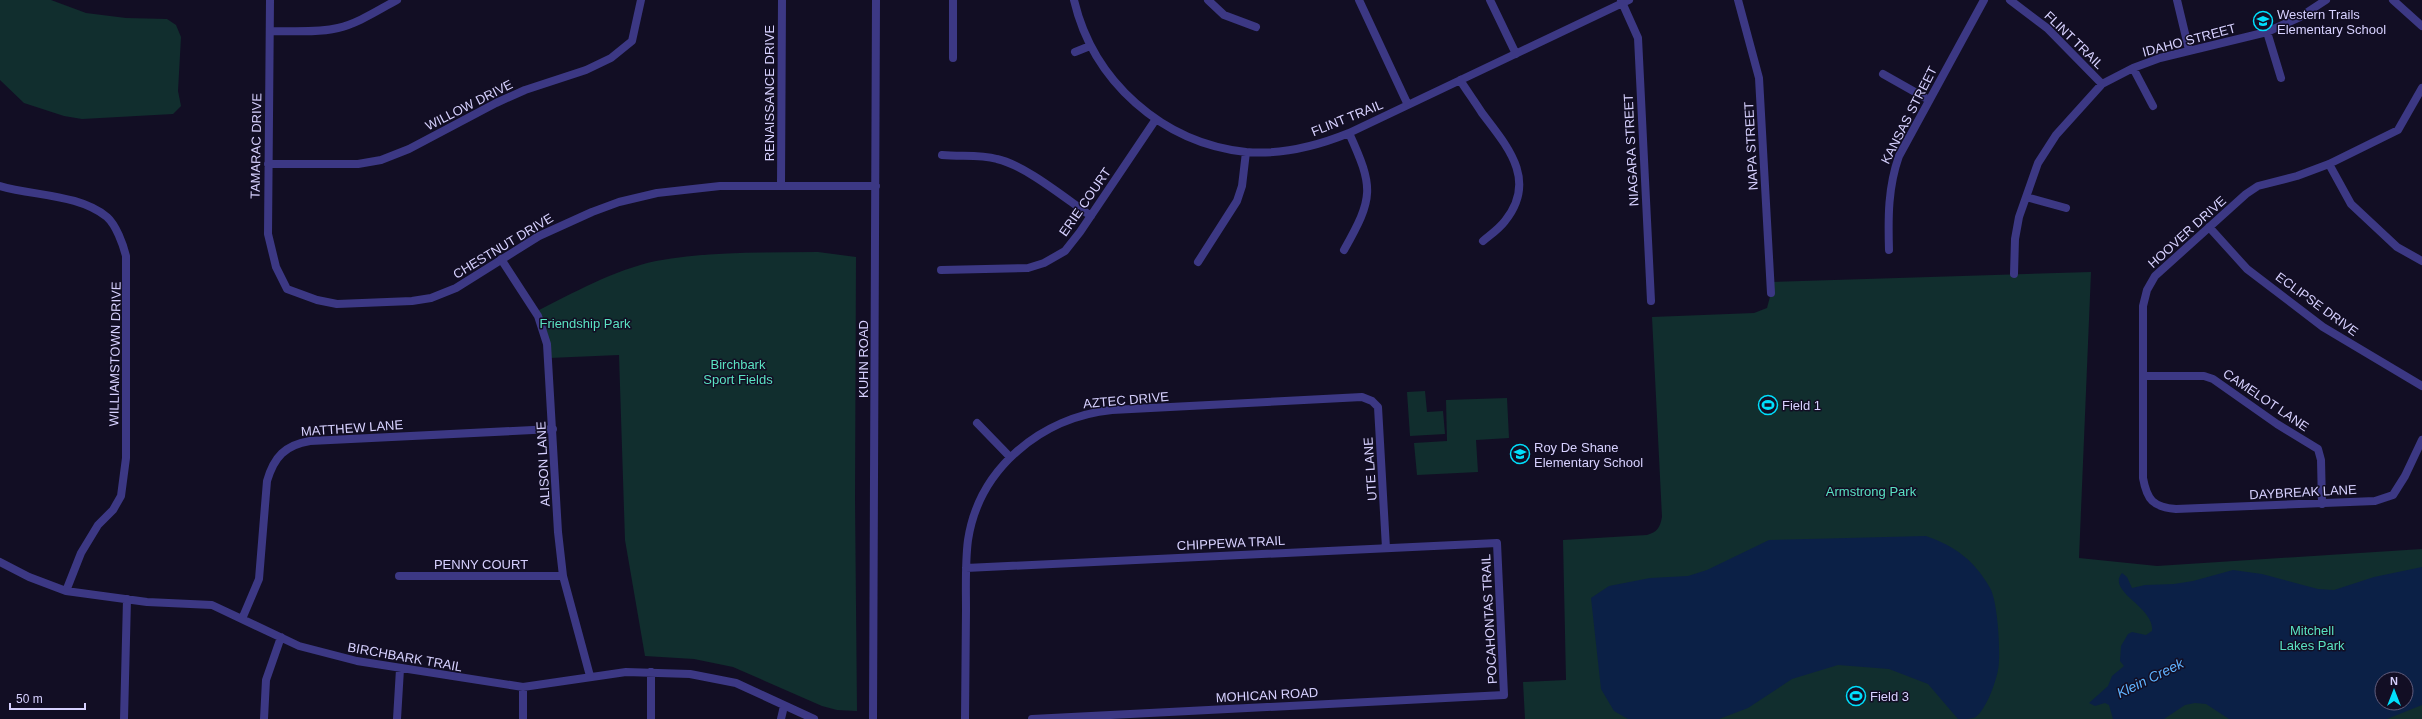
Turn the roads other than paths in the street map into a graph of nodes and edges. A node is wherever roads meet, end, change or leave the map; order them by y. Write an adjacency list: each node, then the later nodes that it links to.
1 (270, 0): 20 (street, TAMARAC DRIVE)
2 (397, 0): 20 (street)
3 (641, 0): 40 (street, WILLOW DRIVE)
4 (782, 0): 42 (street, RENAISSANCE DRIVE)
5 (876, 0): 44 (street, KUHN ROAD)
6 (953, 0): 26 (street)
7 (1074, 0): 22 (street, FLINT TRAIL)
8 (1208, 0): 19 (street)
9 (1359, 0): 34 (street)
10 (1490, 0): 25 (street)
11 (1738, 0): 58 (street, NAPA STREET)
12 (1984, 0): 33 (street, KANSAS STREET)
13 (2010, 0): 31 (street, FLINT TRAIL)
14 (2177, 0): 23 (street)
15 (2326, 0): 21 (street, IDAHO STREET)
16 (2393, 0): 18 (street)
17 (1624, 1): 25 (street, FLINT TRAIL); 59 (street, NIAGARA STREET)
18 (2422, 26)
19 (1256, 27)
20 (270, 31): 40 (street, TAMARAC DRIVE)
21 (2267, 32): 23 (street, IDAHO STREET); 29 (street)
22 (1090, 46): 24 (street); 36 (street, FLINT TRAIL)
23 (2189, 50): 27 (street, IDAHO STREET)
24 (1075, 52)
25 (1516, 54): 30 (street, FLINT TRAIL)
26 (953, 58)
27 (2133, 68): 31 (street, IDAHO STREET); 35 (street)
28 (1883, 74): 33 (street)
29 (2281, 78)
30 (1460, 80): 34 (street, FLINT TRAIL); 49 (street)
31 (2102, 84): 45 (street, IDAHO STREET)
32 (2422, 88): 41 (street, HOOVER DRIVE)
33 (1929, 100): 51 (street, KANSAS STREET)
34 (1408, 105): 37 (street, FLINT TRAIL)
35 (2153, 106)
36 (1156, 119): 38 (street, FLINT TRAIL); 47 (street, ERIE COURT)
37 (1349, 133): 38 (street, FLINT TRAIL); 50 (street)
38 (1246, 152): 53 (street)
39 (942, 155): 47 (street)
40 (268, 164): 57 (street, TAMARAC DRIVE)
41 (2329, 164): 48 (street, HOOVER DRIVE); 54 (street)
42 (781, 185): 44 (street, CHESTNUT DRIVE); 52 (street, CHESTNUT DRIVE)
43 (0, 186): 75 (street, WILLIAMSTOWN DRIVE)
44 (876, 186): 93 (street, KUHN ROAD)
45 (2026, 197): 46 (street); 56 (street, IDAHO STREET)
46 (2066, 208)
47 (1091, 216): 55 (street, ERIE COURT)
48 (2209, 227): 60 (street, HOOVER DRIVE); 61 (street, ECLIPSE DRIVE)
49 (1483, 242)
50 (1344, 250)
51 (1889, 250)
52 (501, 259): 57 (street, CHESTNUT DRIVE); 64 (street, ALISON LANE)
53 (1198, 262)
54 (2422, 262)
55 (941, 270)
56 (2014, 274)
57 (287, 289)
58 (1771, 293)
59 (1651, 302)
60 (2143, 376): 67 (street, HOOVER DRIVE); 68 (street, CAMELOT LANE)
61 (2422, 386)
62 (1362, 397): 66 (street, AZTEC DRIVE); 70 (street, UTE LANE)
63 (977, 423): 66 (street)
64 (553, 429): 74 (street, ALISON LANE); 77 (street, MATTHEW LANE)
65 (2422, 440): 68 (street, DAYBREAK LANE)
66 (1010, 457): 72 (street, AZTEC DRIVE)
67 (2151, 501): 68 (street, DAYBREAK LANE)
68 (2322, 504)
69 (1497, 543): 70 (street, CHIPPEWA TRAIL); 83 (street, POCAHONTAS TRAIL)
70 (1386, 548): 72 (street, CHIPPEWA TRAIL)
71 (0, 562): 75 (street, BIRCHBARK TRAIL)
72 (966, 568): 94 (street, AZTEC DRIVE)
73 (399, 576): 74 (street, PENNY COURT)
74 (563, 576): 81 (street, ALISON LANE)
75 (66, 591): 76 (street, BIRCHBARK TRAIL)
76 (127, 600): 77 (street, BIRCHBARK TRAIL); 86 (street)
77 (242, 619): 78 (street, BIRCHBARK TRAIL)
78 (281, 637): 79 (street, BIRCHBARK TRAIL); 87 (street)
79 (400, 669): 82 (street, BIRCHBARK TRAIL); 88 (street)
80 (651, 672): 81 (street, BIRCHBARK TRAIL); 84 (street, BIRCHBARK TRAIL); 90 (street)
81 (590, 676): 82 (street, BIRCHBARK TRAIL)
82 (523, 687): 89 (street)
83 (1504, 695): 85 (street, MOHICAN ROAD)
84 (784, 706): 91 (street); 92 (street, BIRCHBARK TRAIL)
85 (1118, 717): 95 (street, MOHICAN ROAD)
86 (124, 719)
87 (264, 719)
88 (397, 719)
89 (523, 719)
90 (651, 719)
91 (780, 719)
92 (814, 719)
93 (874, 719)
94 (965, 719)
95 (1032, 719)

